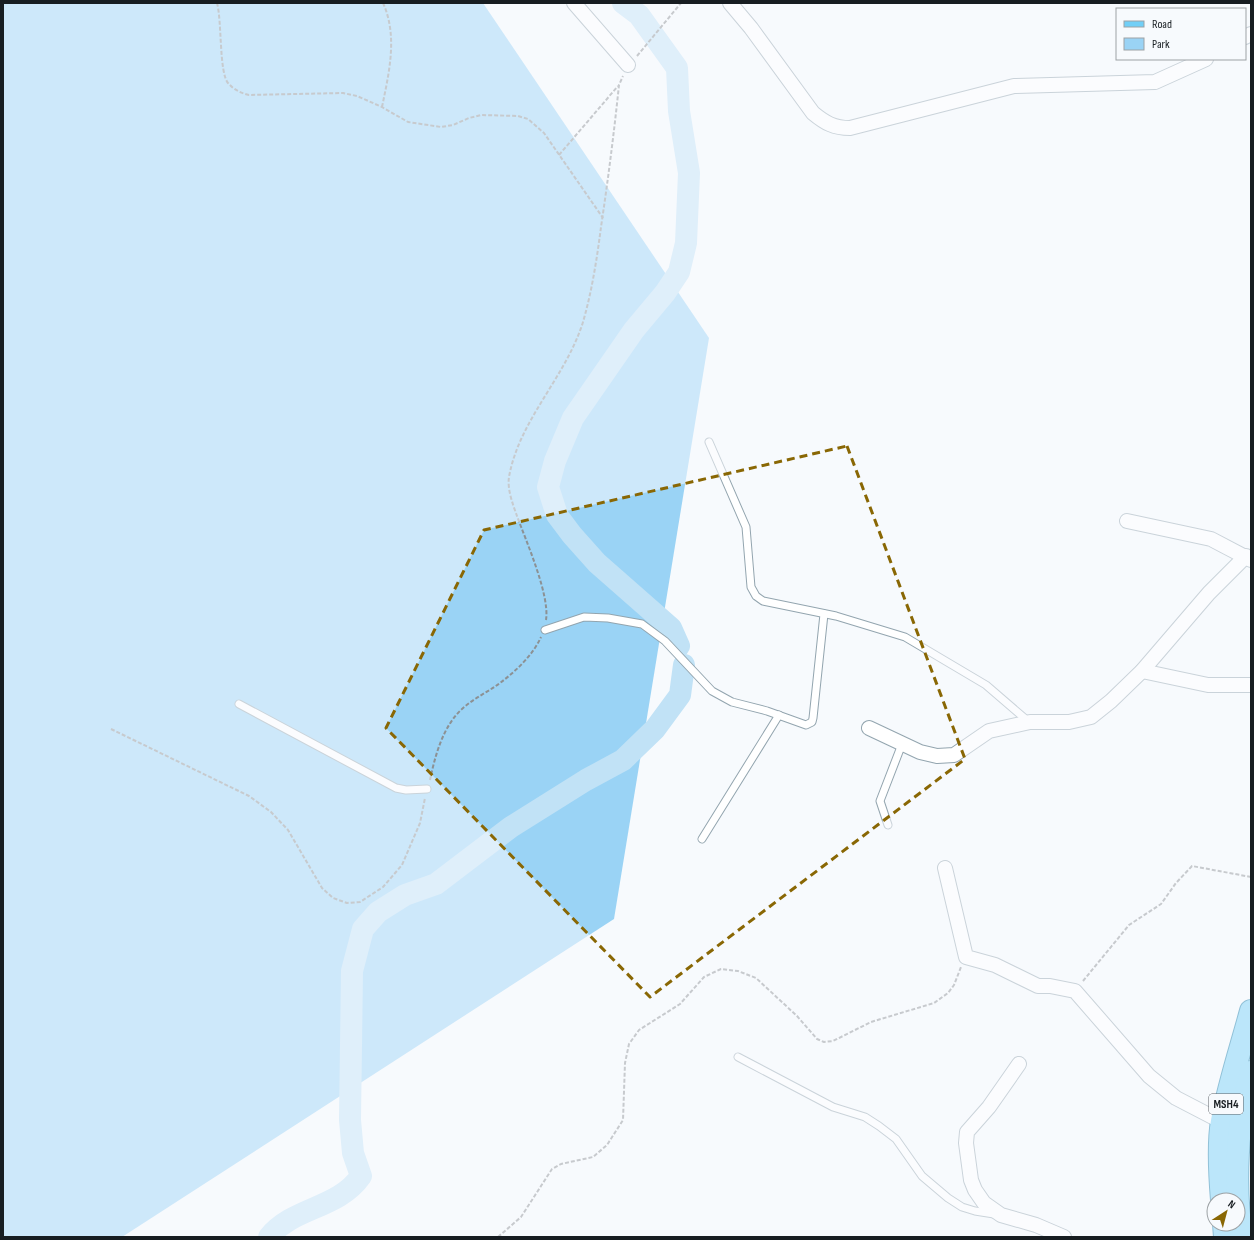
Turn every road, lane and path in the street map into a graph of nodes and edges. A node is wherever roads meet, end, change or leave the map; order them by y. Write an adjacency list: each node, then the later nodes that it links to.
1 (217, 3): 9 (path)
2 (383, 3): 9 (path)
3 (574, 3): 7 (street)
4 (681, 3): 7 (path)
5 (730, 3): 6 (street)
6 (1204, 60)
7 (628, 66): 8 (path)
8 (619, 85): 10 (path); 11 (path)
9 (382, 107): 10 (path)
10 (559, 155): 11 (path)
11 (603, 218): 16 (path)
12 (709, 442): 15 (lane)
13 (1127, 521): 14 (street)
14 (1248, 558): 17 (street)
15 (824, 614): 20 (lane); 21 (lane)
16 (545, 630): 20 (lane); 25 (path)
17 (1142, 671): 18 (street); 21 (street)
18 (1251, 685)
19 (239, 704): 25 (lane)
20 (778, 715): 27 (lane)
21 (1030, 722): 24 (street)
22 (869, 728): 24 (street)
23 (111, 729): 25 (path)
24 (902, 744): 26 (lane)
25 (427, 790)
26 (888, 825)
27 (702, 839)
28 (945, 868): 30 (street)
29 (1251, 877): 31 (path)
30 (966, 957): 31 (street); 39 (path)
31 (1075, 991): 36 (street)
32 (1251, 1012): 35 (main road, MSH4)
33 (738, 1057): 38 (lane)
34 (1018, 1064): 38 (street)
35 (1245, 1082): 36 (main road, MSH4)
36 (1231, 1127): 37 (main road, MSH4); 41 (main road, MSH4)
37 (1221, 1192)
38 (1001, 1215): 40 (street)
39 (498, 1237)
40 (1064, 1237)
41 (1242, 1237)

